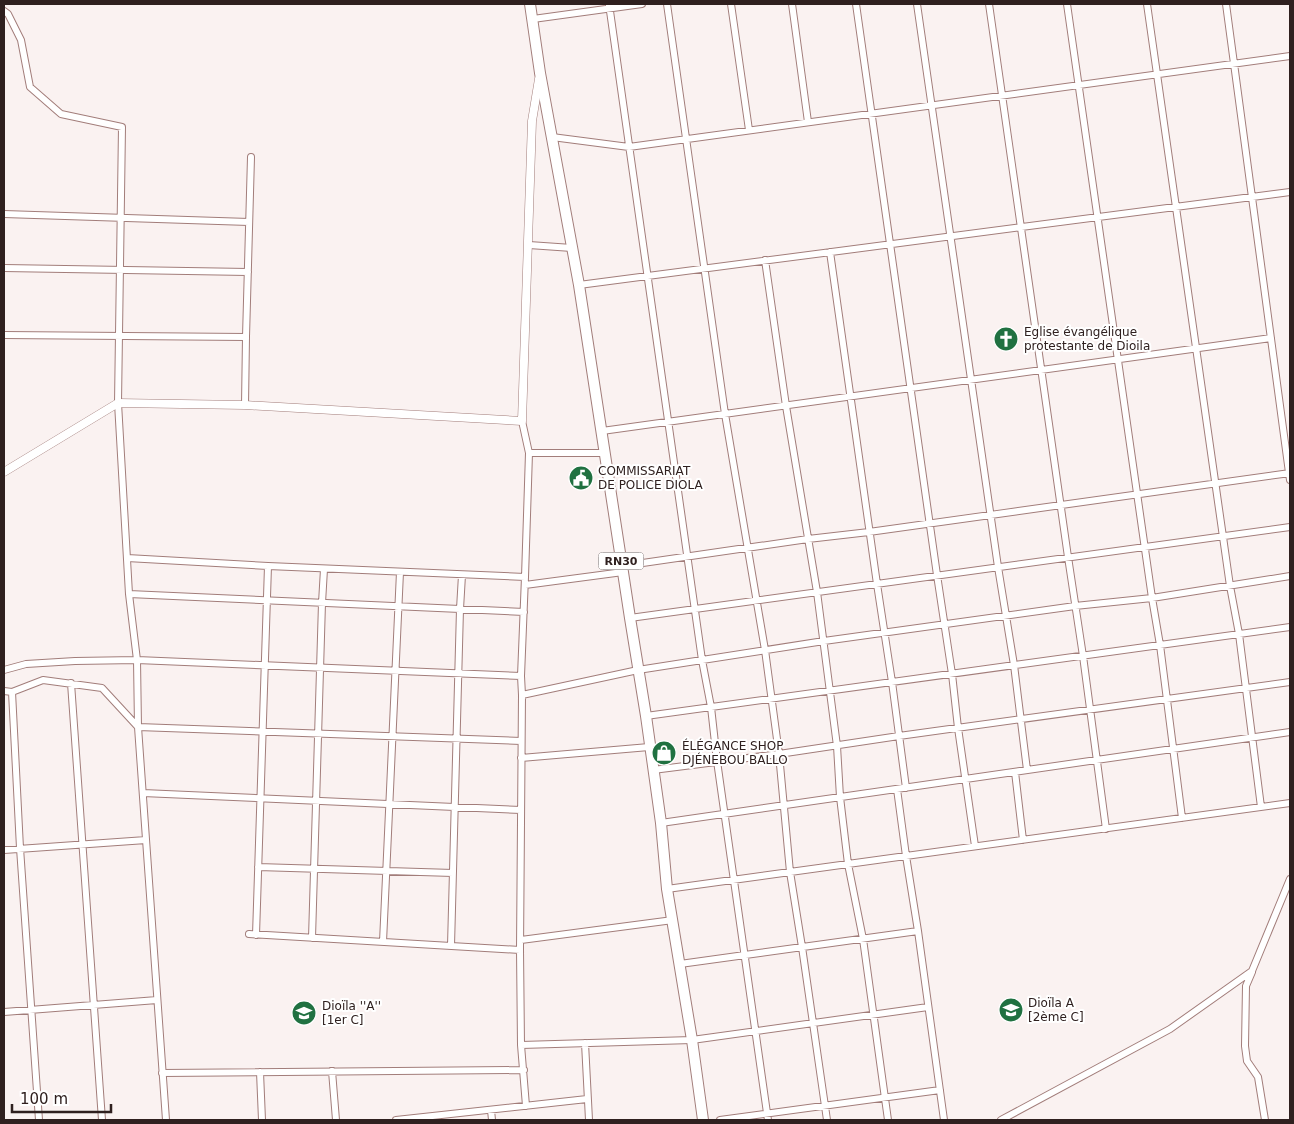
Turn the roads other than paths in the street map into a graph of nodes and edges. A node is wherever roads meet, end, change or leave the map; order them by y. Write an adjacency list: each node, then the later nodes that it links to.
1 (530, 4): 14 (main road, RN30)
2 (642, 4): 12 (street)
3 (667, 4): 26 (street)
4 (731, 4): 24 (street)
5 (792, 4): 23 (street)
6 (856, 4): 22 (street)
7 (918, 4): 21 (street)
8 (989, 4): 20 (street)
9 (1067, 4): 19 (street)
10 (1147, 4): 18 (street)
11 (1226, 4): 16 (street)
12 (609, 6): 14 (street); 27 (street)
13 (4, 11): 34 (street)
14 (533, 19): 17 (main road, RN30)
15 (1290, 56): 16 (street)
16 (1234, 64): 18 (street); 30 (street)
17 (540, 73): 25 (main road, RN30); 39 (street)
18 (1157, 74): 19 (street); 31 (street)
19 (1079, 85): 20 (street); 33 (street)
20 (1002, 96): 21 (street); 36 (street)
21 (932, 105): 22 (street); 37 (street)
22 (872, 114): 23 (street); 38 (street)
23 (808, 122): 24 (street)
24 (749, 130): 26 (street)
25 (552, 137): 27 (street); 40 (main road, RN30)
26 (686, 139): 27 (street); 44 (street)
27 (629, 147): 47 (street)
28 (251, 157): 35 (street)
29 (1290, 192): 30 (street)
30 (1252, 197): 31 (street); 52 (street)
31 (1176, 207): 33 (street); 53 (street)
32 (4, 214): 34 (street)
33 (1097, 217): 36 (street); 54 (street)
34 (121, 218): 35 (street); 45 (street)
35 (249, 222): 46 (street)
36 (1021, 227): 37 (street); 55 (street)
37 (951, 236): 38 (street); 56 (street)
38 (890, 244): 41 (street); 57 (street)
39 (529, 245): 40 (street); 63 (street)
40 (572, 248): 48 (main road, RN30)
41 (830, 252): 42 (street); 58 (street)
42 (765, 260): 44 (street); 61 (street)
43 (4, 268): 45 (street)
44 (705, 268): 47 (street); 62 (street)
45 (120, 270): 46 (street); 50 (street)
46 (248, 272): 51 (street)
47 (648, 276): 48 (street); 64 (street)
48 (579, 285): 65 (main road, RN30)
49 (4, 335): 50 (street)
50 (119, 336): 51 (street); 59 (street)
51 (246, 337): 60 (street)
52 (1271, 338): 53 (street); 69 (street)
53 (1196, 349): 54 (street); 70 (street)
54 (1118, 360): 55 (street); 71 (street)
55 (1041, 370): 56 (street); 72 (street)
56 (971, 380): 57 (street); 73 (street)
57 (910, 388): 58 (street); 74 (street)
58 (850, 397): 61 (street); 76 (street)
59 (118, 403): 60 (street); 68 (street); 83 (street)
60 (245, 405): 63 (street)
61 (786, 406): 62 (street); 78 (street)
62 (725, 414): 64 (street); 80 (street)
63 (522, 421): 66 (street)
64 (668, 422): 65 (street); 81 (street)
65 (602, 431): 67 (main road, RN30)
66 (529, 453): 67 (street); 92 (street)
67 (605, 453): 87 (main road, RN30)
68 (4, 472)
69 (1290, 476): 70 (street)
70 (1216, 484): 71 (street); 77 (street)
71 (1137, 495): 72 (street); 79 (street)
72 (1060, 505): 73 (street); 82 (street)
73 (991, 515): 74 (street); 85 (street)
74 (929, 524): 76 (street); 90 (street)
75 (1290, 527): 77 (street)
76 (869, 532): 78 (street); 93 (street)
77 (1223, 536): 79 (street); 94 (street)
78 (808, 539): 80 (street); 95 (street)
79 (1145, 547): 82 (street); 97 (street)
80 (748, 548): 81 (street); 99 (street)
81 (688, 557): 87 (street); 104 (street)
82 (1068, 557): 85 (street); 102 (street)
83 (127, 558): 84 (street); 96 (street)
84 (268, 566): 86 (street); 98 (street)
85 (998, 567): 90 (street); 106 (street)
86 (324, 569): 88 (street); 100 (street)
87 (622, 569): 92 (street); 107 (main road, RN30)
88 (400, 572): 89 (street); 101 (street)
89 (462, 575): 92 (street); 103 (street)
90 (937, 575): 93 (street); 108 (street)
91 (1290, 576): 94 (street)
92 (525, 581): 105 (street)
93 (877, 584): 95 (street); 110 (street)
94 (1230, 586): 97 (street); 111 (street)
95 (817, 592): 99 (street); 112 (street)
96 (129, 594): 98 (street); 116 (street)
97 (1152, 598): 102 (street); 113 (street)
98 (267, 600): 100 (street); 118 (street)
99 (756, 600): 104 (street); 114 (street)
100 (322, 603): 101 (street); 120 (street)
101 (397, 606): 103 (street); 123 (street)
102 (1075, 606): 106 (street); 115 (street)
103 (460, 609): 105 (street); 124 (street)
104 (695, 609): 107 (street); 117 (street)
105 (524, 612): 126 (street)
106 (1006, 615): 108 (street); 119 (street)
107 (630, 618): 122 (main road, RN30)
108 (945, 625): 110 (street); 125 (street)
109 (1290, 627): 111 (street)
110 (884, 633): 112 (street); 127 (street)
111 (1238, 634): 113 (street); 130 (street)
112 (824, 641): 114 (street); 132 (street)
113 (1160, 645): 115 (street); 136 (street)
114 (765, 650): 117 (street); 135 (street)
115 (1084, 656): 119 (street); 138 (street)
116 (137, 660): 118 (street); 121 (street); 141 (street)
117 (702, 660): 122 (street); 137 (street)
118 (264, 664): 120 (street); 143 (street)
119 (1014, 665): 125 (street); 140 (street)
120 (321, 667): 123 (street); 145 (street)
121 (4, 670)
122 (638, 670): 134 (street); 139 (main road, RN30)
123 (394, 671): 124 (street); 147 (street)
124 (459, 674): 126 (street); 149 (street)
125 (952, 674): 127 (street); 142 (street)
126 (521, 676): 134 (street)
127 (892, 682): 132 (street); 146 (street)
128 (1290, 682): 130 (street)
129 (70, 683): 133 (street); 141 (street); 180 (street)
130 (1245, 688): 136 (street); 148 (street)
131 (4, 691): 133 (street)
132 (830, 691): 135 (street); 151 (street)
133 (12, 692): 182 (street)
134 (522, 695): 150 (street)
135 (771, 699): 137 (street); 154 (street)
136 (1166, 699): 138 (street); 153 (street)
137 (711, 707): 139 (street); 157 (street)
138 (1090, 710): 140 (street); 156 (street)
139 (646, 716): 152 (main road, RN30)
140 (1020, 719): 142 (street); 159 (street)
141 (138, 726): 143 (street); 164 (street)
142 (958, 728): 146 (street); 161 (street)
143 (262, 732): 145 (street); 166 (street)
144 (1290, 732): 148 (street)
145 (319, 734): 147 (street); 167 (street)
146 (899, 736): 151 (street); 162 (street)
147 (392, 737): 149 (street); 169 (street)
148 (1252, 738): 153 (street); 172 (street)
149 (457, 739): 150 (street); 171 (street)
150 (521, 741): 155 (street)
151 (837, 746): 154 (street); 165 (street)
152 (650, 747): 155 (street); 158 (main road, RN30)
153 (1174, 749): 156 (street); 175 (street)
154 (779, 754): 157 (street); 170 (street)
155 (521, 758): 173 (street)
156 (1097, 760): 159 (street); 177 (street)
157 (717, 761): 158 (street); 174 (street)
158 (653, 770): 176 (main road, RN30)
159 (1027, 770): 160 (street)
160 (1015, 772): 161 (street); 179 (street)
161 (965, 779): 162 (street); 181 (street)
162 (906, 788): 163 (street)
163 (897, 789): 165 (street); 184 (street)
164 (143, 793): 166 (street); 178 (street)
165 (840, 797): 170 (street); 185 (street)
166 (260, 799): 167 (street); 186 (street)
167 (316, 801): 169 (street); 187 (street)
168 (1290, 803): 172 (street)
169 (389, 804): 171 (street); 188 (street)
170 (784, 805): 174 (street); 189 (street)
171 (455, 807): 173 (street); 190 (street)
172 (1261, 807): 175 (street)
173 (521, 810): 198 (street)
174 (724, 814): 176 (street); 192 (street)
175 (1182, 818): 177 (street)
176 (661, 823): 193 (main road, RN30)
177 (1106, 828): 179 (street)
178 (146, 840): 180 (street); 206 (street)
179 (1023, 840): 181 (street)
180 (83, 844): 182 (street); 207 (street)
181 (975, 846): 184 (street)
182 (20, 848): 183 (street); 209 (street)
183 (4, 850)
184 (906, 856): 185 (street); 195 (street)
185 (848, 864): 189 (street); 197 (street)
186 (258, 867): 187 (street); 196 (street)
187 (314, 869): 188 (street); 196 (street)
188 (386, 871): 190 (street); 199 (street)
189 (790, 872): 192 (street); 201 (street)
190 (453, 873): 200 (street)
191 (1290, 879): 205 (street)
192 (734, 880): 193 (street); 203 (street)
193 (667, 889): 194 (main road, RN30)
194 (673, 920): 198 (street); 204 (main road, RN30)
195 (918, 932): 197 (street); 208 (street)
196 (312, 938): 199 (street)
197 (863, 939): 201 (street); 211 (street)
198 (521, 940): 202 (street)
199 (383, 942): 200 (street)
200 (451, 946): 202 (street)
201 (802, 948): 203 (street); 212 (street)
202 (520, 950): 216 (street)
203 (745, 955): 204 (street); 213 (street)
204 (680, 964): 214 (main road, RN30)
205 (1252, 971): 228 (street); 242 (street)
206 (157, 1000): 207 (street); 220 (street)
207 (94, 1006): 209 (street); 230 (street)
208 (928, 1007): 211 (street); 221 (street)
209 (32, 1010): 210 (street); 229 (street)
210 (4, 1012)
211 (873, 1015): 212 (street); 222 (street)
212 (812, 1023): 213 (street); 225 (street)
213 (756, 1031): 214 (street); 227 (street)
214 (692, 1040): 215 (street); 237 (main road, RN30)
215 (584, 1043): 216 (street); 223 (street)
216 (522, 1045): 217 (street)
217 (524, 1070): 218 (street); 224 (street)
218 (332, 1071): 219 (street); 233 (street)
219 (260, 1072): 220 (street); 232 (street)
220 (162, 1074): 231 (street)
221 (940, 1090): 222 (street); 241 (street)
222 (885, 1098): 225 (street); 240 (street)
223 (587, 1100): 224 (street); 236 (street)
224 (526, 1106): 226 (street)
225 (824, 1106): 227 (street); 239 (street)
226 (491, 1110): 234 (street); 235 (street)
227 (768, 1117): 238 (street)
228 (1004, 1119)
229 (40, 1120)
230 (102, 1120)
231 (166, 1120)
232 (262, 1120)
233 (336, 1120)
234 (396, 1120)
235 (492, 1120)
236 (588, 1120)
237 (703, 1120)
238 (720, 1120)
239 (827, 1120)
240 (888, 1120)
241 (944, 1120)
242 (1265, 1120)

